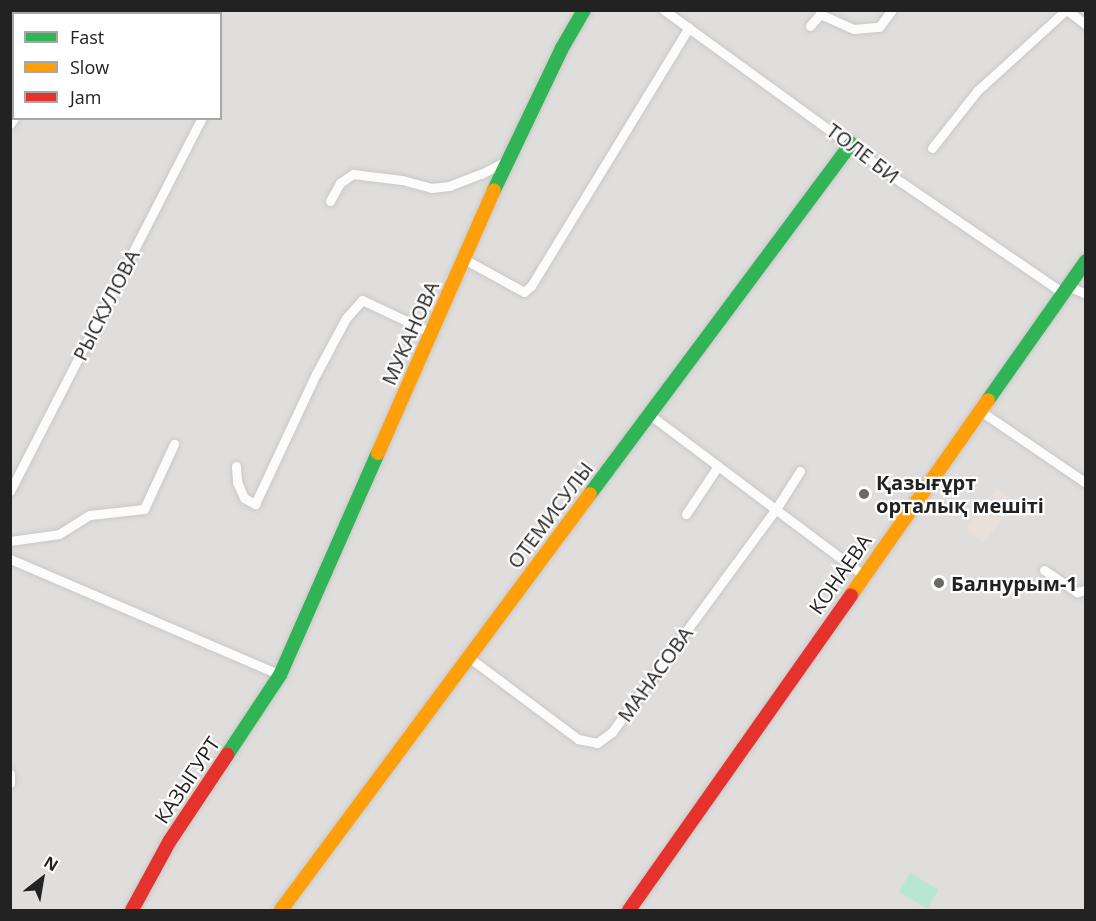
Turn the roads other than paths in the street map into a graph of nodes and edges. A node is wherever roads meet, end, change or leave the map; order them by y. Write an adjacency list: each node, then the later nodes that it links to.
1 (584, 10): 11 (street, МУКАНОВА)
2 (664, 10): 7 (street, ТОЛЕ БИ)
3 (892, 10): 6 (street)
4 (1066, 10): 5 (street); 10 (street)
5 (1086, 24)
6 (810, 26)
7 (689, 27): 9 (street, ТОЛЕ БИ); 13 (street)
8 (201, 120): 25 (street, РЫСКУЛОВА)
9 (851, 144): 15 (street, ТОЛЕ БИ); 19 (street, ОТЕМИСУЛЫ)
10 (932, 148)
11 (507, 160): 12 (street); 13 (street, МУКАНОВА)
12 (330, 201)
13 (464, 259): 17 (street, МУКАНОВА)
14 (1086, 261): 15 (street, КОНАЕВА)
15 (1065, 289): 16 (street, ТОЛЕ БИ); 18 (street, КОНАЕВА)
16 (1086, 294)
17 (432, 333): 21 (street); 34 (street, МУКАНОВА)
18 (980, 410): 24 (street); 31 (street, КОНАЕВА)
19 (650, 415): 22 (street); 33 (street, ОТЕМИСУЛЫ)
20 (174, 444): 28 (street)
21 (236, 466)
22 (718, 466): 26 (street); 27 (street)
23 (800, 471): 26 (street, МАНАСОВА)
24 (1086, 483)
25 (10, 491)
26 (776, 509): 31 (street); 33 (street, МАНАСОВА)
27 (687, 514)
28 (10, 541)
29 (10, 559): 34 (street)
30 (1044, 570): 32 (street)
31 (863, 575): 39 (street, КОНАЕВА)
32 (1086, 590)
33 (467, 656): 38 (street, ОТЕМИСУЛЫ)
34 (280, 675): 37 (street, КАЗЫГУРТ)
35 (10, 774): 36 (street)
36 (10, 783)
37 (132, 910)
38 (281, 910)
39 (629, 910)

